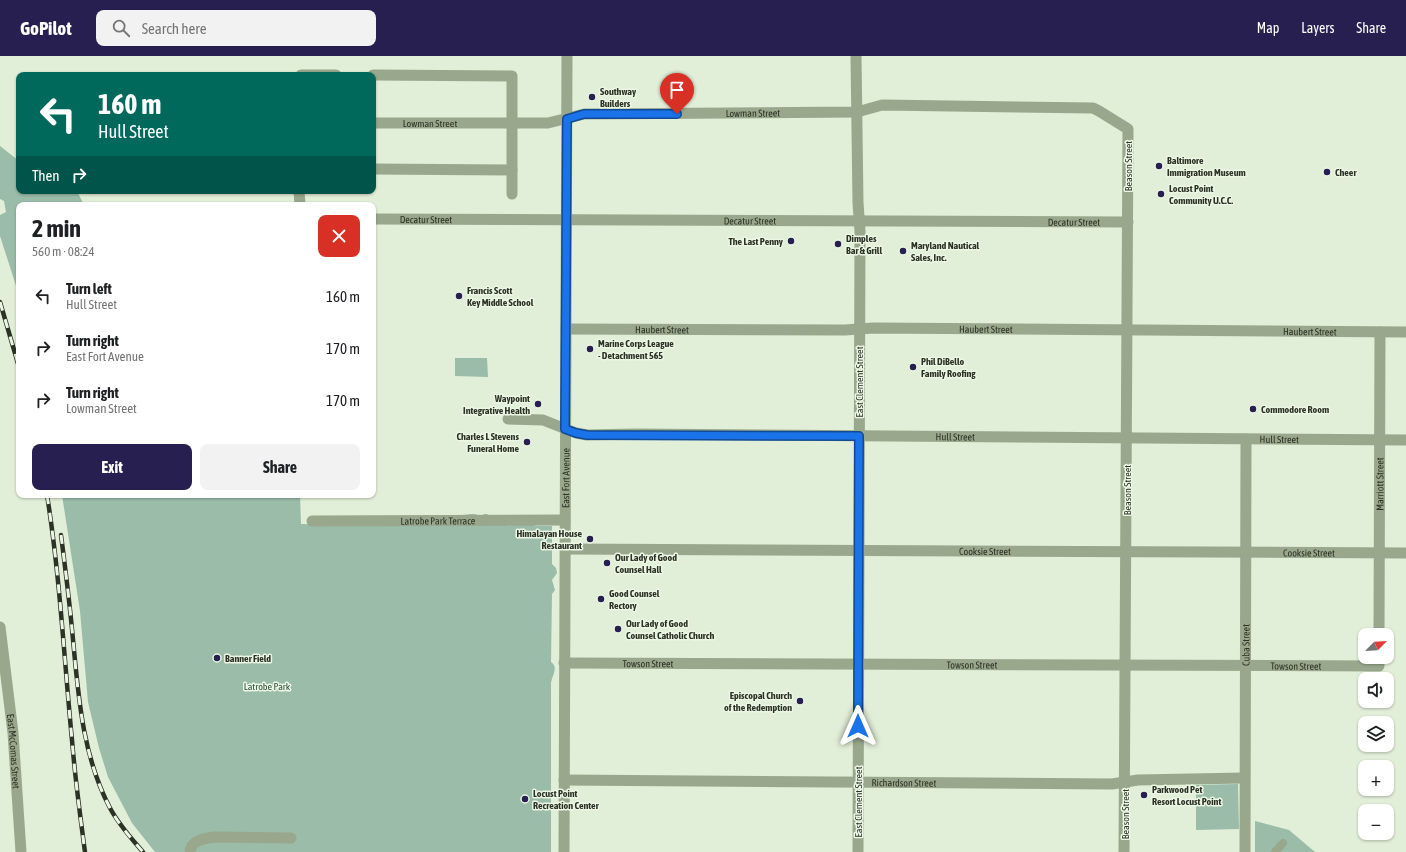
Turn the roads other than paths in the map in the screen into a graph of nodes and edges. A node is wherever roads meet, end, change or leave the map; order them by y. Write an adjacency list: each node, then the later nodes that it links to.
1 (856, 56): 4 (street, East Clement Street)
2 (567, 58): 5 (street, East Fort Avenue)
3 (376, 75): 6 (street)
4 (857, 112): 5 (street, Lowman Street); 8 (street, Lowman Street); 14 (street, East Clement Street)
5 (567, 119): 6 (street, Lowman Street); 13 (street, East Fort Avenue)
6 (511, 122): 7 (street, Lowman Street); 10 (street)
7 (376, 123)
8 (1128, 128): 15 (street, Beason Street)
9 (376, 169): 10 (street)
10 (512, 170): 11 (street)
11 (512, 194)
12 (376, 220): 13 (street, Decatur Street)
13 (566, 220): 14 (street, Decatur Street); 17 (street, East Fort Avenue)
14 (860, 221): 15 (street, Decatur Street); 16 (street, East Clement Street)
15 (1128, 222): 18 (street, Beason Street)
16 (859, 328): 17 (street, Haubert Street); 18 (street, Haubert Street); 23 (street, East Clement Street)
17 (566, 329): 22 (street, East Fort Avenue)
18 (1128, 330): 19 (street, Haubert Street); 24 (street, Beason Street)
19 (1380, 332): 20 (street, Haubert Street); 26 (street, Marriott Street)
20 (1406, 332)
21 (508, 419): 22 (street, Hull Street)
22 (565, 429): 23 (street, Hull Street); 28 (street, East Fort Avenue)
23 (859, 436): 24 (street, Hull Street); 31 (street, East Clement Street)
24 (1127, 438): 25 (street, Hull Street); 32 (street, Beason Street)
25 (1246, 439): 26 (street, Hull Street); 33 (street, Cuba Street)
26 (1380, 440): 27 (street, Hull Street); 34 (street, Marriott Street)
27 (1406, 440)
28 (565, 520): 29 (street, Latrobe Park Terrace); 30 (street, East Fort Avenue)
29 (312, 521)
30 (565, 549): 31 (street, Cooksie Street); 38 (street, East Fort Avenue)
31 (859, 551): 32 (street, Cooksie Street); 40 (street, East Clement Street)
32 (1126, 552): 33 (street, Cooksie Street); 41 (street, Beason Street)
33 (1245, 552): 34 (street, Cooksie Street); 42 (street, Cuba Street)
34 (1379, 553): 35 (street, Cooksie Street); 37 (street, Marriott Street)
35 (1406, 553)
36 (0, 627): 49 (street, East McComas Street)
37 (1379, 628)
38 (564, 663): 40 (street, Towson Street); 44 (street, East Fort Avenue)
39 (1358, 663): 42 (street, Towson Street)
40 (858, 664): 41 (street, Towson Street); 45 (street, East Clement Street)
41 (1126, 666): 42 (street, Towson Street); 46 (street, Beason Street)
42 (1245, 666): 43 (street, Cuba Street)
43 (1244, 778): 46 (street, Richardson Street); 54 (street, Cuba Street)
44 (564, 780): 45 (street, Richardson Street); 51 (street, East Fort Avenue)
45 (858, 781): 46 (street, Richardson Street); 52 (street, East Clement Street)
46 (1125, 782): 53 (street, Beason Street)
47 (291, 838): 50 (street)
48 (1283, 843): 55 (street)
49 (21, 852)
50 (190, 852)
51 (564, 852)
52 (858, 852)
53 (1124, 852)
54 (1245, 852)
55 (1275, 852)

